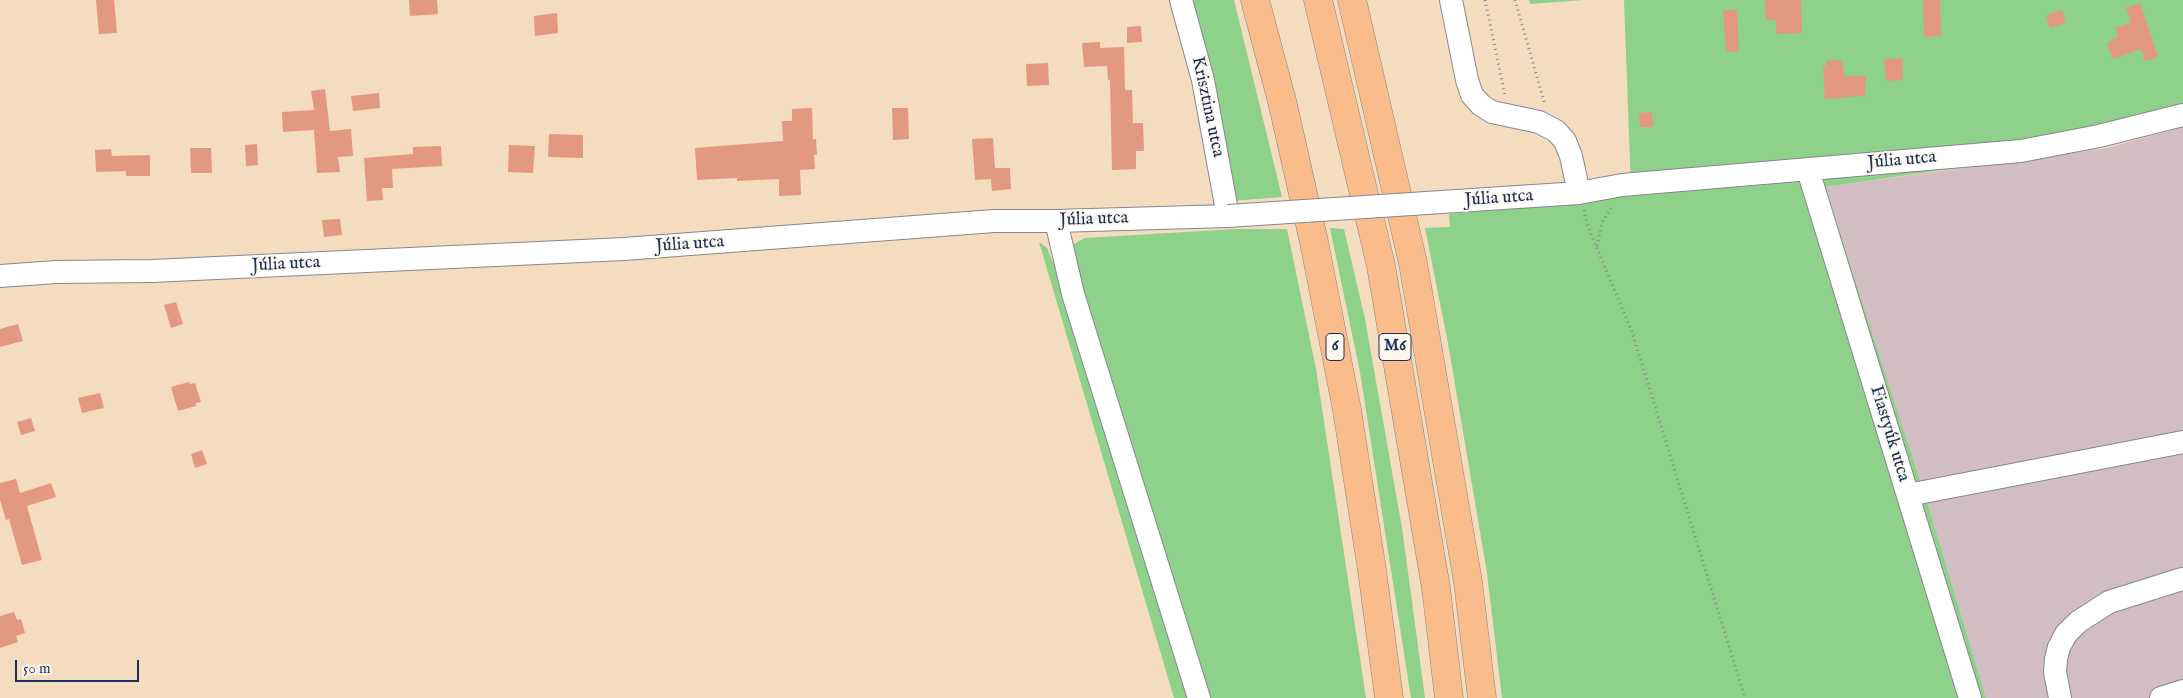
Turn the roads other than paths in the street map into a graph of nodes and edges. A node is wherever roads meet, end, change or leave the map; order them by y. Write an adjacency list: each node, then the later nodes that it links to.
1 (1180, 0): 9 (street, Krisztina utca)
2 (1255, 0): 17 (main road, 6)
3 (1318, 0): 18 (main road, M6)
4 (1352, 0): 19 (main road, M6)
5 (1450, 0): 8 (street)
6 (2183, 115): 7 (street, Júlia utca)
7 (1808, 170): 8 (street, Júlia utca); 13 (street, Fiastyúk utca)
8 (1579, 193): 9 (street, Júlia utca, bridge)
9 (1228, 216): 10 (street, Júlia utca)
10 (1056, 222): 11 (street, Júlia utca); 16 (street)
11 (0, 276)
12 (2183, 442): 13 (street)
13 (1908, 495): 20 (street, Fiastyúk utca)
14 (2182, 579): 21 (street)
15 (2183, 691): 22 (street)
16 (1199, 698)
17 (1389, 698)
18 (1449, 698)
19 (1482, 698)
20 (1970, 698)
21 (2060, 698)
22 (2161, 698)

